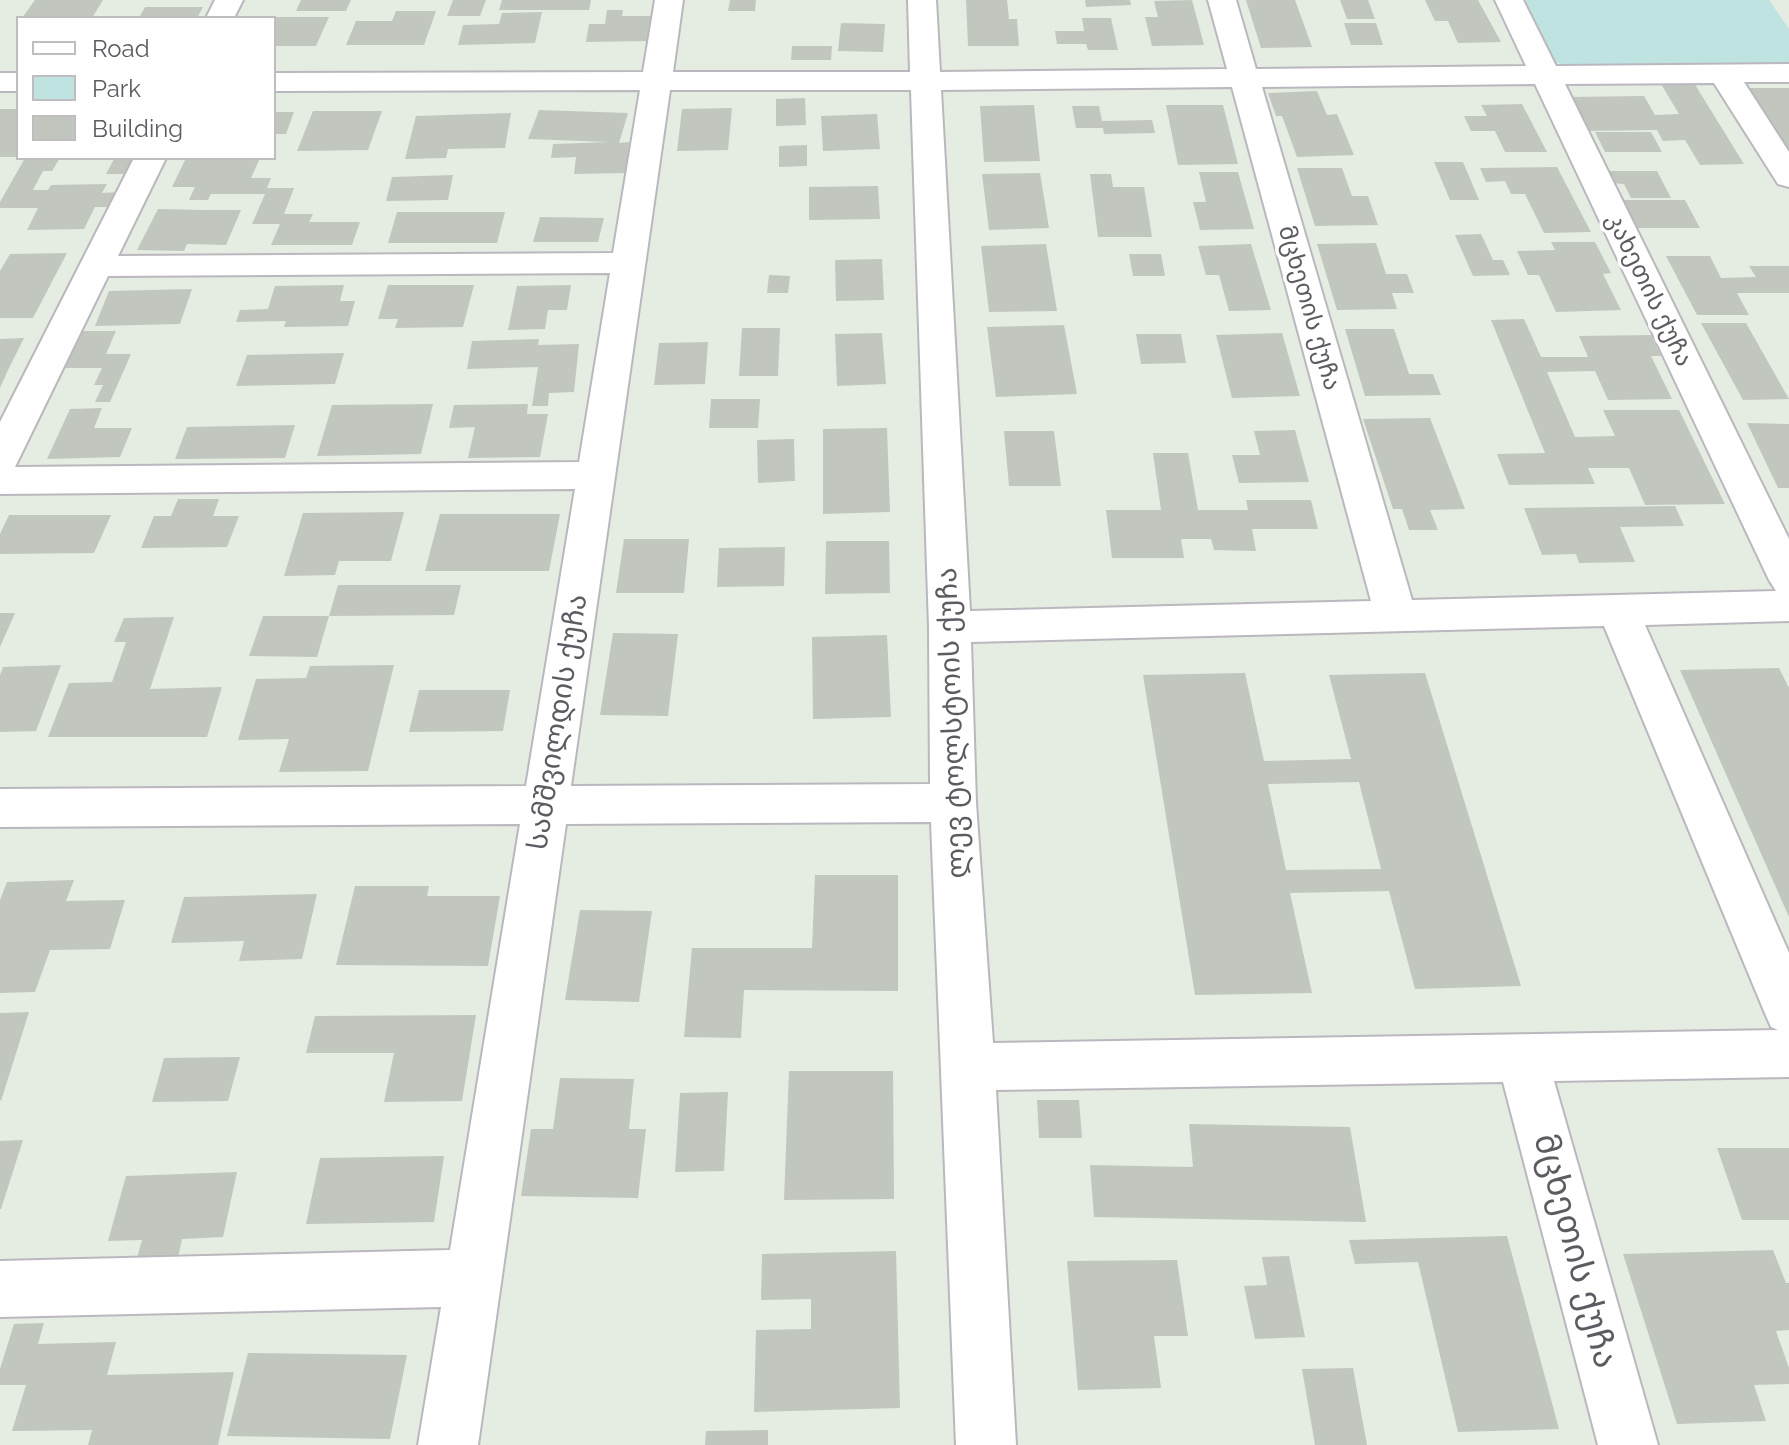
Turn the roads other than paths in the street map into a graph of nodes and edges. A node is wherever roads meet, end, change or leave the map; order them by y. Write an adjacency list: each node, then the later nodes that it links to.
1 (669, 0): 9 (street, სამშვილდის ქუჩა)
2 (922, 0): 10 (street, ლევ ტოლსტოის ქუჩა)
3 (1222, 0): 8 (street, მცხეთის ქუჩა)
4 (1509, 0): 6 (street, კახეთის ქუჩა)
5 (1789, 73): 7 (street)
6 (1545, 74): 7 (street); 8 (street); 19 (street, კახეთის ქუჩა)
7 (1724, 74): 13 (street)
8 (1244, 78): 10 (street); 22 (street, მცხეთის ქუჩა)
9 (657, 81): 10 (street); 11 (street); 14 (street, სამშვილდის ქუჩა)
10 (925, 81): 23 (street, ლევ ტოლსტოის ქუჩა)
11 (276, 82)
12 (149, 160): 15 (street)
13 (1789, 177)
14 (629, 263): 15 (street); 17 (street, სამშვილდის ქუჩა)
15 (97, 266): 16 (street)
16 (0, 460)
17 (596, 475): 18 (street); 25 (street, სამშვილდის ქუჩა)
18 (0, 481)
19 (1789, 580)
20 (1789, 606): 21 (street)
21 (1619, 612): 22 (street); 27 (street)
22 (1396, 616): 23 (street)
23 (950, 627): 24 (street, ლევ ტოლსტოის ქუჩა)
24 (953, 803): 25 (street); 30 (street, ლევ ტოლსტოის ქუჩა)
25 (545, 805): 26 (street); 31 (street, სამშვილდის ქუჩა)
26 (0, 808)
27 (1789, 1011)
28 (1789, 1053): 29 (street)
29 (1522, 1057): 30 (street); 35 (street, მცხეთის ქუჩა)
30 (969, 1067): 34 (street, ლევ ტოლსტოის ქუჩა)
31 (473, 1278): 32 (street); 33 (street, სამშვილდის ქუჩა)
32 (0, 1289)
33 (448, 1445)
34 (986, 1445)
35 (1628, 1445)

